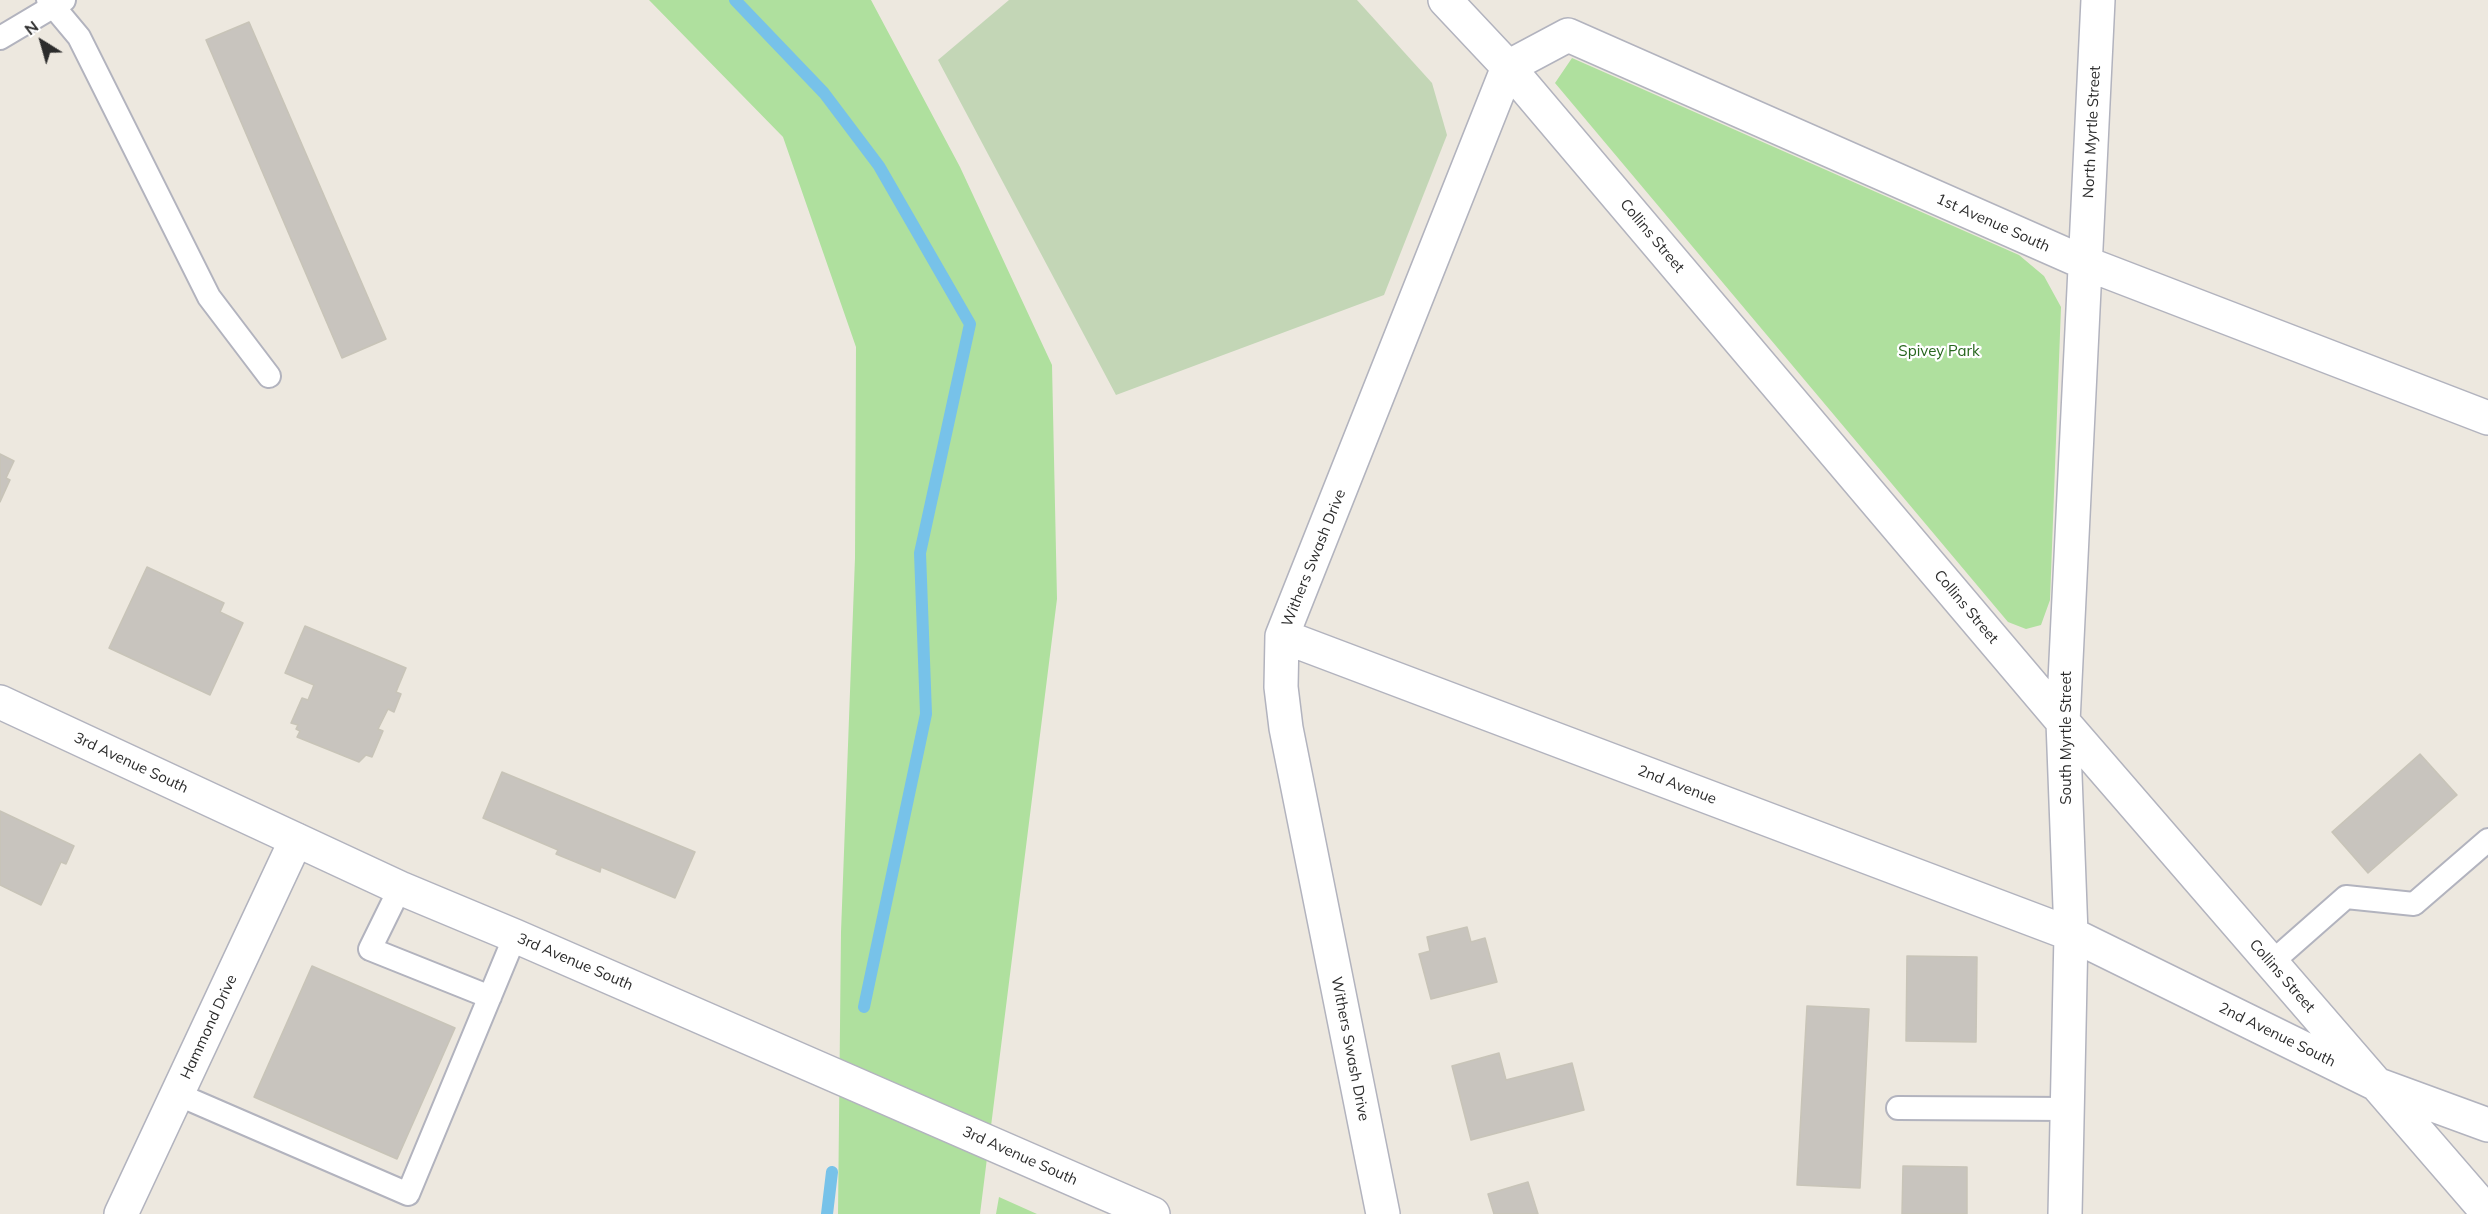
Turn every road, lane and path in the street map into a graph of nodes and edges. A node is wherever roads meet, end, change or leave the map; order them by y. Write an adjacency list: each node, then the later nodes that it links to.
1 (1445, 0): 5 (street, Collins Street)
2 (2098, 0): 6 (street, North Myrtle Street)
3 (55, 2): 4 (lane); 7 (lane)
4 (0, 38)
5 (1508, 67): 6 (street, 1st Avenue South); 9 (street, Withers Swash Drive); 11 (street, Collins Street)
6 (2085, 263): 8 (street, 1st Avenue South); 11 (street, South Myrtle Street)
7 (269, 376)
8 (2488, 418)
9 (1282, 636): 15 (street, 2nd Avenue); 27 (street, Withers Swash Drive)
10 (0, 702): 12 (street, 3rd Avenue South)
11 (2063, 722): 15 (street, South Myrtle Street); 17 (street, Collins Street)
12 (297, 840): 14 (street, 3rd Avenue South); 20 (street, Hammond Drive)
13 (2488, 840): 17 (lane)
14 (400, 888): 16 (street, 3rd Avenue South); 18 (lane)
15 (2071, 934): 19 (street, 2nd Avenue South); 22 (street, South Myrtle Street)
16 (515, 936): 18 (lane); 26 (street, 3rd Avenue South)
17 (2271, 963): 19 (street, Collins Street)
18 (490, 998): 20 (lane)
19 (2376, 1084): 23 (street, 2nd Avenue South); 24 (street, Collins Street)
20 (177, 1094): 25 (street, Hammond Drive)
21 (1898, 1108): 22 (lane)
22 (2068, 1109): 28 (street, South Myrtle Street)
23 (2488, 1125)
24 (2488, 1213)
25 (121, 1214)
26 (1153, 1214)
27 (1383, 1214)
28 (2065, 1214)

